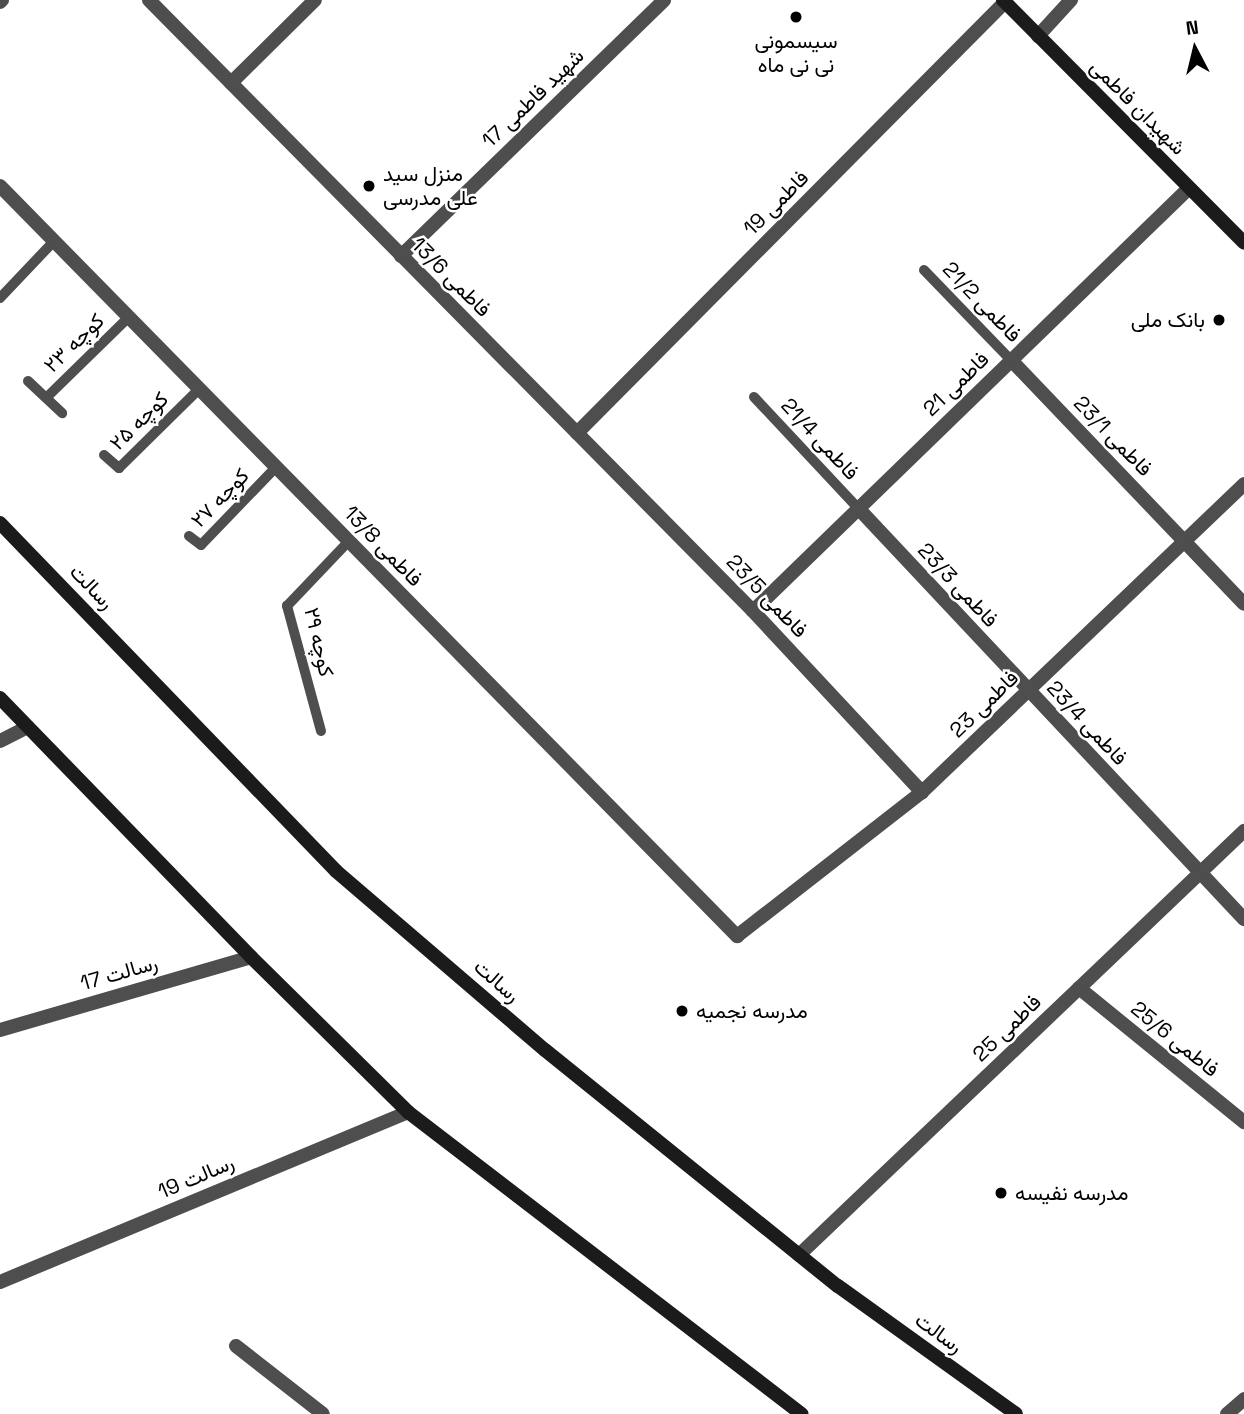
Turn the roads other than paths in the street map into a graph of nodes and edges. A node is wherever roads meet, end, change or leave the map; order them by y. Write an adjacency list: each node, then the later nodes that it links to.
1 (149, 0): 7 (street, فاطمی 13/6)
2 (315, 0): 7 (street)
3 (664, 0): 12 (street, شهید فاطمی 17)
4 (1071, 0): 6 (street)
5 (1004, 1): 6 (street, شهیدان فاطمی); 22 (street, فاطمی 19)
6 (1038, 36): 9 (street, شهیدان فاطمی)
7 (231, 83): 12 (street, فاطمی 13/6)
8 (0, 186): 10 (street, فاطمی 13/8)
9 (1189, 188): 11 (street, شهیدان فاطمی); 16 (street, فاطمی 21)
10 (54, 241): 14 (lane); 15 (street, فاطمی 13/8)
11 (1244, 243)
12 (401, 256): 22 (street, فاطمی 13/6)
13 (925, 270): 16 (lane, فاطمی 21/2)
14 (0, 298)
15 (129, 317): 18 (street, فاطمی 13/8); 19 (lane, کوچه ۲۳)
16 (1011, 360): 26 (street, فاطمی 21); 30 (street, فاطمی 23/1)
17 (28, 381): 19 (lane, کوچه ۲۳)
18 (199, 388): 23 (lane, کوچه ۲۵); 24 (street, فاطمی 13/8)
19 (47, 397): 21 (lane, کوچه ۲۳)
20 (754, 397): 26 (lane, فاطمی 21/4)
21 (62, 413)
22 (577, 433): 32 (street, فاطمی 23/5)
23 (104, 455)
24 (276, 467): 28 (lane, کوچه ۲۷); 29 (street, فاطمی 13/8)
25 (1244, 484): 30 (street, فاطمی 23)
26 (858, 509): 32 (street, فاطمی 21); 33 (street, فاطمی 23/3)
27 (0, 523): 48 (street, رسالت)
28 (189, 536)
29 (349, 541): 36 (lane, کوچه ۲۹); 42 (street, فاطمی 13/8)
30 (1184, 542): 31 (street, فاطمی 23/1); 33 (street, فاطمی 23)
31 (1244, 604)
32 (753, 611): 38 (street, فاطمی 23/5)
33 (1027, 691): 38 (street, فاطمی 23); 40 (street, فاطمی 23/4)
34 (0, 698): 35 (street)
35 (28, 727): 37 (street); 43 (street)
36 (321, 731)
37 (0, 741)
38 (922, 792): 42 (street, فاطمی 23)
39 (1244, 831): 40 (street, فاطمی 25)
40 (1200, 873): 41 (street, فاطمی 23/4); 44 (street, فاطمی 25)
41 (1244, 919)
42 (737, 936)
43 (251, 957): 45 (street, رسالت 17); 46 (street)
44 (1079, 988): 47 (street, فاطمی 25/6); 48 (street, فاطمی 25)
45 (0, 1030)
46 (408, 1112): 49 (street, رسالت 19); 53 (street)
47 (1244, 1122)
48 (799, 1255): 54 (street, رسالت)
49 (0, 1282)
50 (236, 1346): 52 (street)
51 (1244, 1399): 55 (street)
52 (323, 1414)
53 (802, 1414)
54 (1016, 1414)
55 (1227, 1414)

